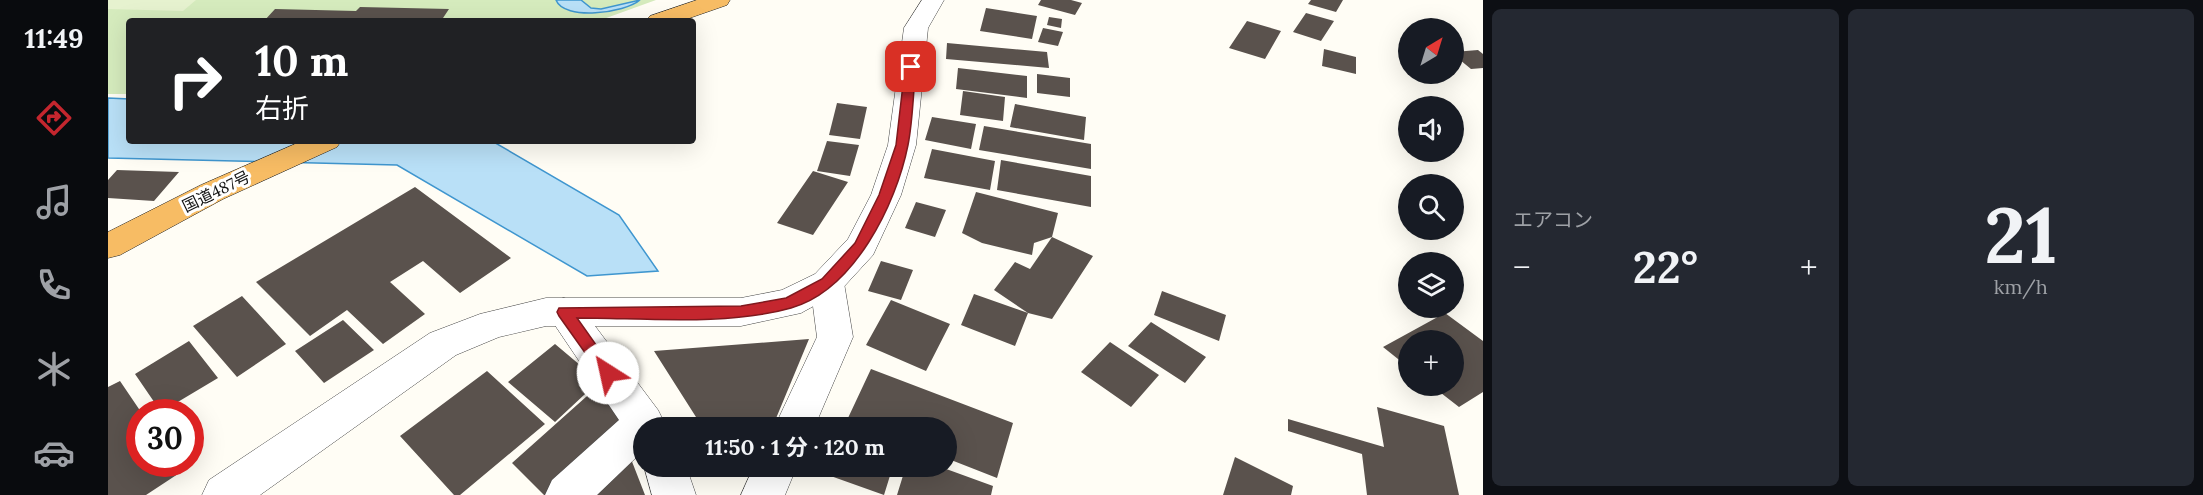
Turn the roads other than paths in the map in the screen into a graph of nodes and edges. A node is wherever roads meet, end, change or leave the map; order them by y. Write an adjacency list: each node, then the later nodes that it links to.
1 (719, 0): 3 (highway)
2 (933, 0): 6 (street)
3 (667, 18)
4 (320, 144): 5 (highway, 国道487号)
5 (108, 246)
6 (827, 283): 7 (street); 9 (street)
7 (564, 312): 8 (street); 13 (street)
8 (639, 417)
9 (799, 417)
10 (633, 436): 14 (street)
11 (668, 477): 15 (street)
12 (771, 477): 16 (street)
13 (224, 495)
14 (567, 495)
15 (674, 495)
16 (764, 495)

